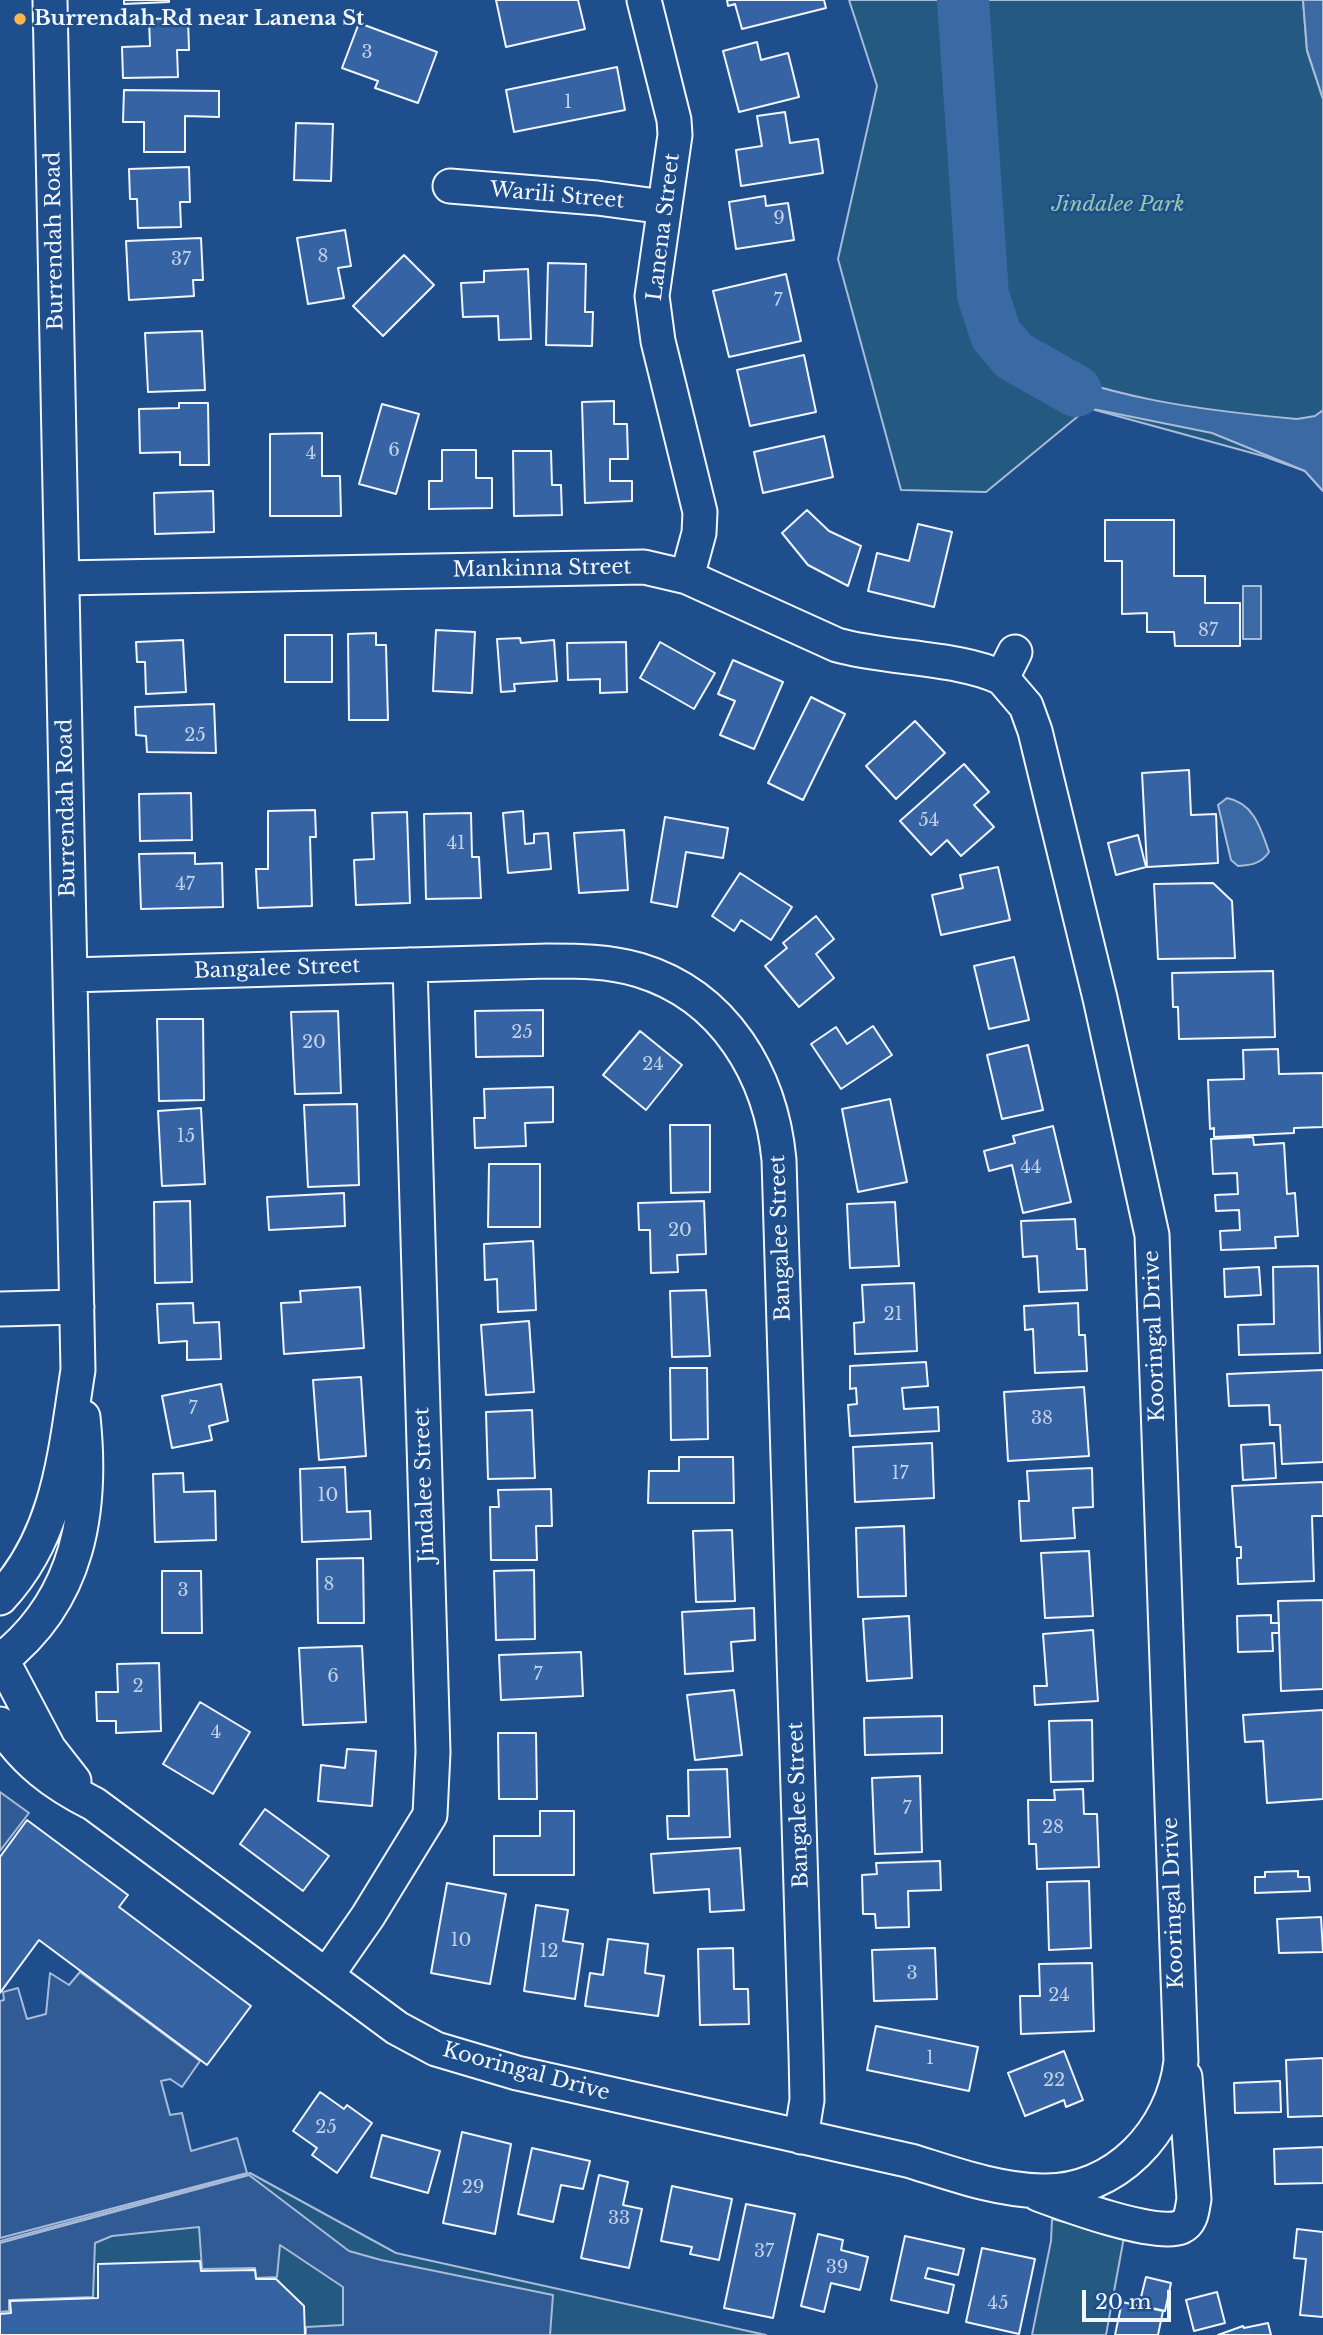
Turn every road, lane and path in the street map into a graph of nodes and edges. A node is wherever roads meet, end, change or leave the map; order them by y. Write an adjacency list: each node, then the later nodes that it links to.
1 (50, 0): 6 (street, Burrendah Road)
2 (644, 0): 4 (street, Lanena Street)
3 (450, 186): 4 (street, Warili Street)
4 (664, 207): 5 (street, Lanena Street)
5 (687, 577): 6 (street, Mankinna Street); 7 (street, Mankinna Street)
6 (62, 578): 9 (street, Burrendah Road)
7 (1008, 665): 18 (street, Kooringal Drive)
8 (410, 965): 9 (street, Bangalee Street); 17 (street, Jindalee Street); 19 (street, Bangalee Street)
9 (70, 975): 10 (street, Burrendah Road)
10 (77, 1307): 11 (street); 12 (street, Burrendah Road)
11 (0, 1309)
12 (78, 1370): 13 (street, Burrendah Road); 14 (street)
13 (0, 1598)
14 (1, 1659): 16 (street, Kooringal Drive)
15 (0, 1724): 16 (street, Kooringal Drive)
16 (40, 1756): 17 (street, Kooringal Drive)
17 (327, 1975): 19 (street, Kooringal Drive)
18 (1181, 2047): 20 (street, Kooringal Drive); 20 (street, Kooringal Drive)
19 (801, 2137): 20 (street, Kooringal Drive)
20 (1026, 2190)

